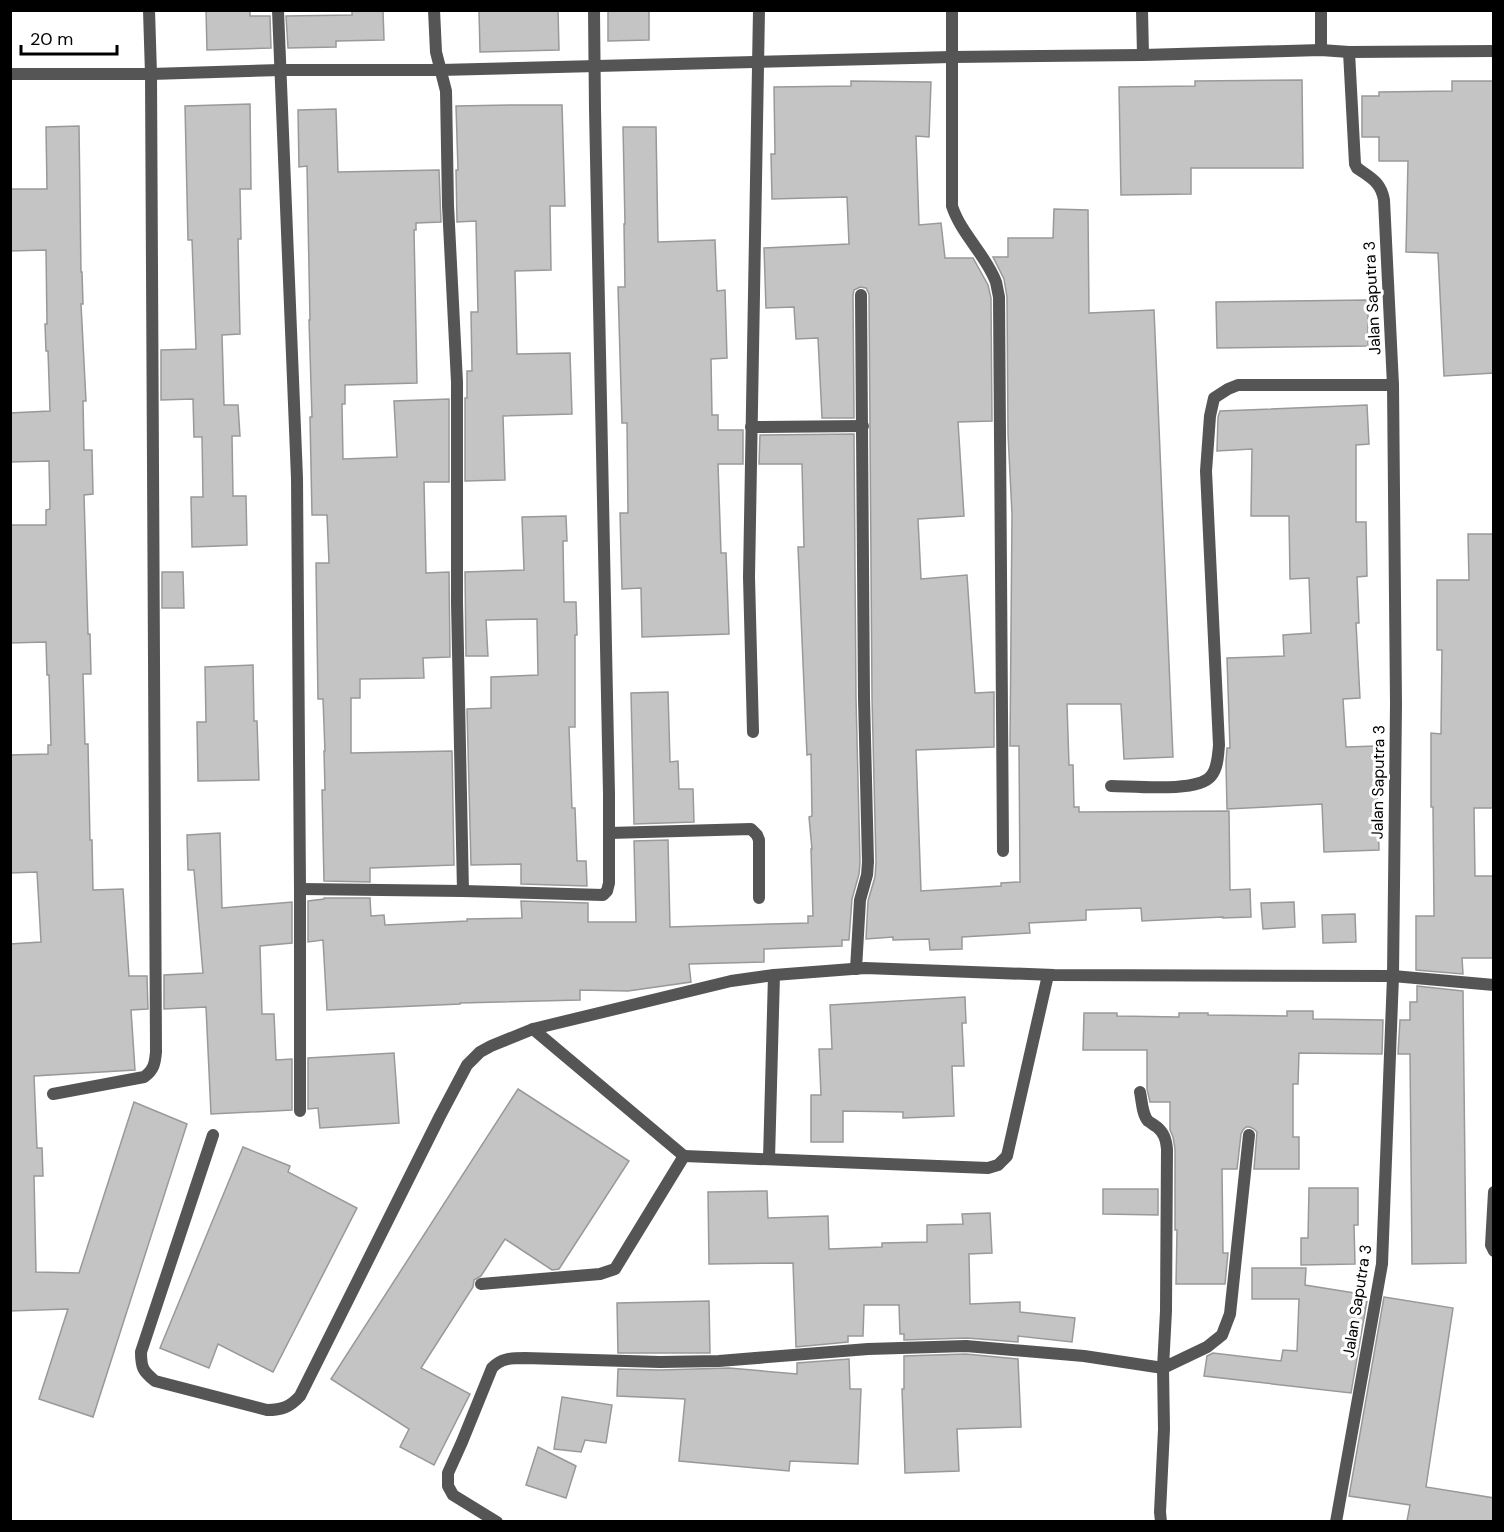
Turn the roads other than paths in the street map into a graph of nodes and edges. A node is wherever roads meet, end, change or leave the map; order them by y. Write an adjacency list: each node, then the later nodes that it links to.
1 (149, 10): 19 (street)
2 (278, 10): 16 (street)
3 (434, 10): 17 (street)
4 (594, 10): 15 (street)
5 (759, 10): 14 (street)
6 (952, 10): 13 (street)
7 (1142, 10): 12 (street)
8 (1321, 10): 9 (street)
9 (1321, 50): 11 (street); 12 (street)
10 (1494, 51): 11 (street)
11 (1349, 52): 21 (street, Jalan Saputra 3)
12 (1143, 55): 13 (street)
13 (952, 57): 14 (street); 27 (street)
14 (758, 62): 15 (street); 23 (street)
15 (594, 66): 17 (street); 26 (street)
16 (279, 70): 17 (street); 19 (street); 28 (street)
17 (440, 70): 29 (street)
18 (10, 74): 19 (street)
19 (151, 74): 38 (street)
20 (861, 295): 22 (street)
21 (1393, 385): 25 (street); 34 (street, Jalan Saputra 3)
22 (863, 426): 23 (street); 31 (street)
23 (751, 427): 24 (street)
24 (753, 732)
25 (1111, 786)
26 (609, 832): 29 (street); 30 (street)
27 (1003, 851)
28 (300, 889): 29 (street); 39 (street)
29 (463, 891)
30 (759, 898)
31 (856, 969): 32 (street); 33 (street)
32 (774, 975): 36 (street); 43 (street)
33 (1048, 975): 34 (street); 43 (street)
34 (1393, 976): 35 (street); 50 (street, Jalan Saputra 3)
35 (1494, 985)
36 (533, 1029): 41 (street); 42 (street)
37 (1140, 1092): 47 (street)
38 (53, 1094)
39 (300, 1112)
40 (1249, 1135): 47 (street)
41 (213, 1136)
42 (684, 1156): 43 (street); 46 (street)
43 (769, 1159)
44 (1494, 1192): 45 (street)
45 (1494, 1251)
46 (481, 1284)
47 (1163, 1368): 48 (street); 49 (street)
48 (497, 1521)
49 (1161, 1521)
50 (1336, 1521)

